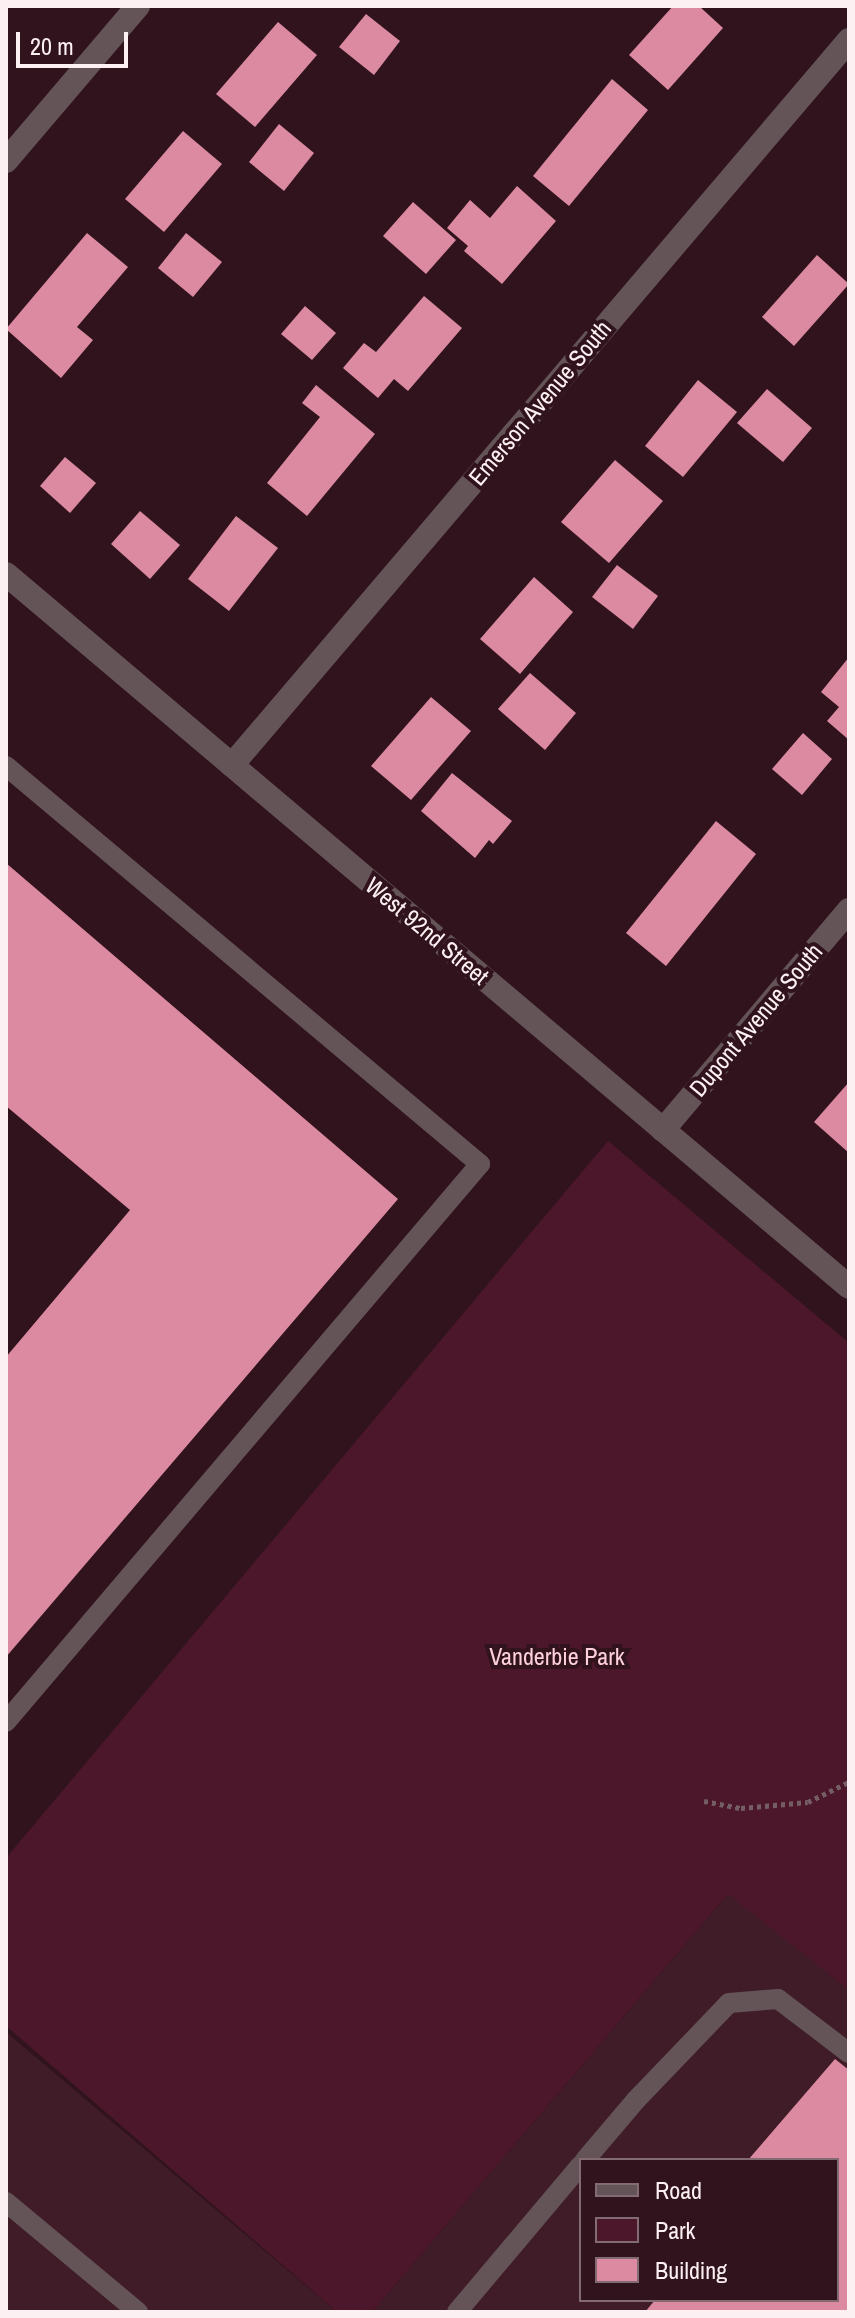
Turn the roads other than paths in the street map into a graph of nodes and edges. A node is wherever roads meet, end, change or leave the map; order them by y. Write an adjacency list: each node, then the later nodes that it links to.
1 (138, 6): 3 (street)
2 (849, 40): 5 (street, Emerson Avenue South)
3 (6, 161)
4 (6, 574): 5 (street, West 92nd Street)
5 (232, 765): 8 (street, West 92nd Street)
6 (6, 766): 10 (lane)
7 (849, 910): 8 (street, Dupont Avenue South)
8 (663, 1130): 9 (street, West 92nd Street)
9 (849, 1287)
10 (6, 1722)
11 (849, 2053): 12 (lane)
12 (587, 2158)
13 (579, 2167): 16 (lane)
14 (6, 2202): 15 (lane)
15 (138, 2312)
16 (457, 2312)

